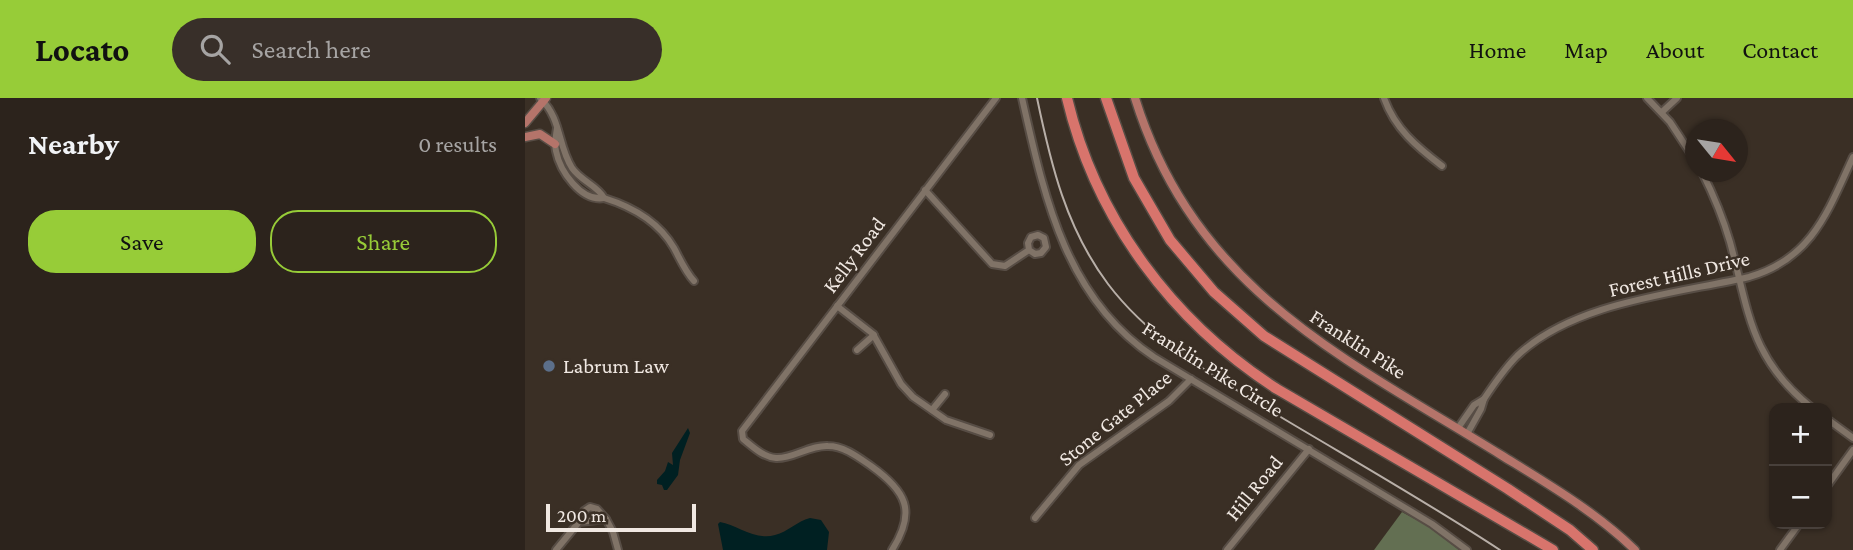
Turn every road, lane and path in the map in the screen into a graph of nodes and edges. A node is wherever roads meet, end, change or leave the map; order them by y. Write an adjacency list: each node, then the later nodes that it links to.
1 (996, 98): 19 (street, Kelly Road)
2 (1022, 98): 27 (street, Franklin Pike Circle)
3 (1067, 98): 47 (highway)
4 (1106, 98): 48 (highway)
5 (1135, 98): 32 (main road, Franklin Pike)
6 (1384, 98): 17 (street)
7 (1647, 98): 10 (street)
8 (1677, 98): 10 (street)
9 (543, 99): 11 (main road); 12 (street)
10 (1662, 112): 15 (street)
11 (525, 123)
12 (557, 127): 14 (street); 20 (street)
13 (525, 137): 14 (main road)
14 (555, 144): 20 (street)
15 (1685, 144)
16 (1853, 156): 22 (street, Forest Hills Drive)
17 (1442, 166)
18 (1706, 182): 22 (street)
19 (925, 190): 21 (street); 24 (street, Kelly Road)
20 (604, 198): 23 (street)
21 (1029, 250)
22 (1738, 279): 29 (street); 32 (street, Forest Hills Drive)
23 (694, 281)
24 (837, 306): 25 (street); 44 (street, Kelly Road)
25 (874, 335): 26 (street); 30 (street)
26 (857, 351)
27 (1191, 379): 35 (street, Franklin Pike Circle); 38 (street, Stone Gate Place)
28 (945, 394): 30 (street)
29 (1807, 403)
30 (932, 410): 33 (street)
31 (1832, 423): 34 (street)
32 (1463, 431): 49 (main road, Franklin Pike)
33 (990, 435)
34 (1853, 438)
35 (1309, 449): 45 (street, Hill Road); 46 (street, Franklin Pike Circle)
36 (1853, 450): 37 (street)
37 (1832, 479)
38 (1035, 517)
39 (606, 519): 40 (street); 40 (street); 43 (street)
40 (579, 522): 42 (street)
41 (1795, 529): 50 (street)
42 (556, 550)
43 (618, 550)
44 (892, 550)
45 (1227, 550)
46 (1467, 550)
47 (1553, 550)
48 (1593, 550)
49 (1635, 550)
50 (1780, 550)

